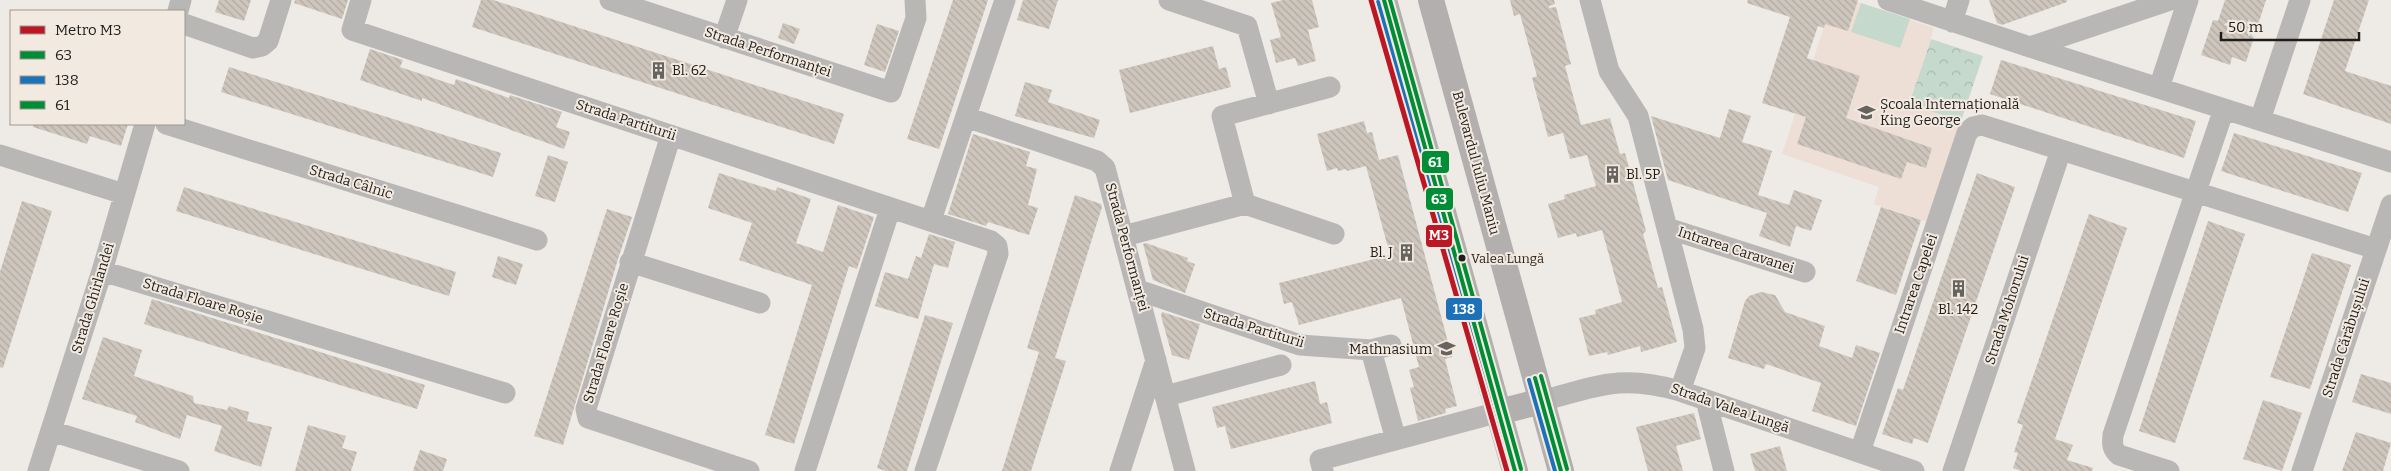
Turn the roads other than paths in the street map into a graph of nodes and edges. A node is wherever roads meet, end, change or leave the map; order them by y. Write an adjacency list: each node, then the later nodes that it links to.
1 (281, 0): 17 (street)
2 (361, 0): 28 (street, Strada Partiturii)
3 (610, 0): 18 (street, Strada Performanței)
4 (737, 0): 18 (street)
5 (915, 0): 18 (street, Strada Performanței)
6 (1005, 0): 24 (street)
7 (1169, 0): 22 (street)
8 (1384, 0): 57 (main road)
9 (1431, 0): 56 (main road, Bulevardul Iuliu Maniu)
10 (1590, 0): 38 (street)
11 (1888, 0): 16 (street)
12 (1959, 0): 16 (street)
13 (2170, 0): 19 (street)
14 (2188, 0): 21 (street)
15 (2300, 0): 25 (street)
16 (1952, 22): 19 (street)
17 (185, 24)
18 (724, 38)
19 (2030, 47): 21 (street)
20 (1330, 87): 22 (street)
21 (2159, 88): 23 (street)
22 (1268, 104): 34 (street)
23 (2224, 109): 25 (street); 32 (street)
24 (966, 117): 37 (street); 40 (street, Strada Performanței)
25 (2260, 120): 31 (street)
26 (145, 125): 33 (street, Strada Ghirlandei)
27 (169, 125): 41 (street, Strada Câlnic)
28 (671, 135): 36 (street, Strada Partiturii); 43 (street, Strada Floare Roșie)
29 (2060, 150): 32 (street); 60 (street, Intrarea Capelei); 73 (street, Strada Mohorului)
30 (0, 155): 33 (street)
31 (2391, 162)
32 (2196, 192): 42 (street); 74 (street)
33 (124, 194): 44 (street, Strada Ghirlandei)
34 (1245, 204): 39 (street); 40 (street)
35 (2391, 205): 42 (street, Strada Cărăbușului)
36 (890, 209): 37 (street, Strada Partiturii); 65 (street)
37 (931, 220): 66 (street, Strada Partiturii)
38 (1667, 228): 45 (street, Intrarea Caravanei); 52 (street)
39 (1334, 234)
40 (1124, 236): 46 (street, Strada Performanței)
41 (537, 240)
42 (2376, 249): 75 (street, Strada Cărăbușului)
43 (630, 262): 47 (street); 64 (street, Strada Floare Roșie)
44 (102, 271): 53 (street, Strada Floare Roșie); 58 (street, Strada Ghirlandei)
45 (1805, 272)
46 (1138, 290): 49 (street, Strada Partiturii); 50 (street, Strada Performanței)
47 (760, 303)
48 (1391, 344): 49 (street)
49 (1370, 350): 59 (street)
50 (1156, 360): 54 (street, Strada Performanței); 67 (street)
51 (1281, 365): 54 (street)
52 (1680, 391): 55 (street, Strada Valea Lungă); 56 (street, Strada Valea Lungă)
53 (505, 393)
54 (1166, 396): 68 (street, Strada Performanței)
55 (1706, 400): 60 (street, Strada Valea Lungă); 72 (street)
56 (1542, 401): 57 (main road); 71 (main road, Bulevardul Iuliu Maniu)
57 (1499, 412): 59 (street); 70 (main road)
58 (51, 430): 62 (street, Strada Ghirlandei); 63 (street)
59 (1396, 440): 69 (street)
60 (1860, 452): 61 (street, Strada Valea Lungă)
61 (1908, 470)
62 (38, 471)
63 (179, 471)
64 (749, 471)
65 (806, 471)
66 (925, 471)
67 (1120, 471)
68 (1186, 471)
69 (1323, 471)
70 (1515, 471)
71 (1561, 471)
72 (1724, 471)
73 (1953, 471)
74 (2170, 471)
75 (2302, 471)

